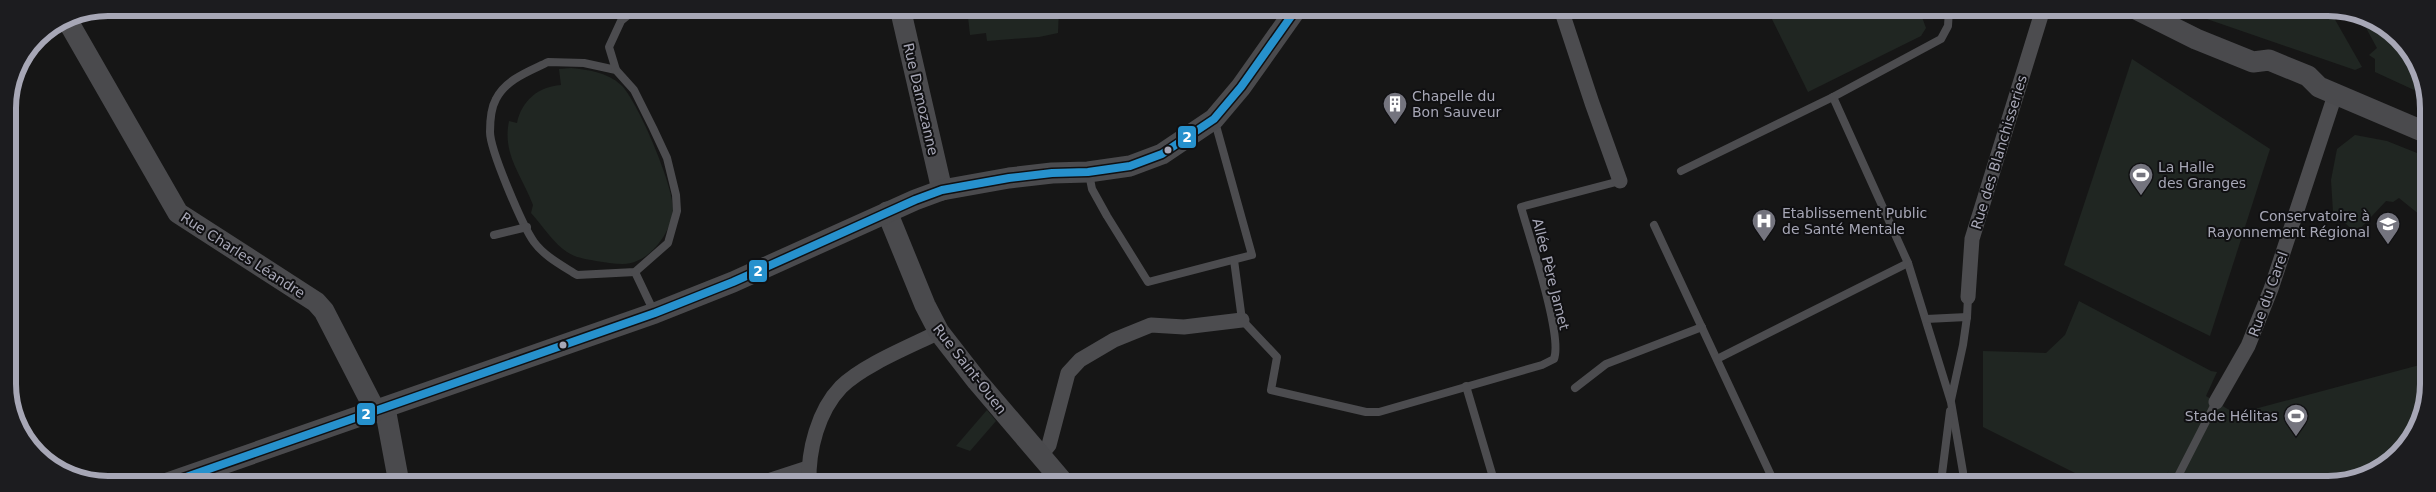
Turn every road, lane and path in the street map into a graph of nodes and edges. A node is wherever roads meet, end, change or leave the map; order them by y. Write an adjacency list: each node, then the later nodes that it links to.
1 (627, 16): 9 (lane)
2 (902, 16): 17 (street, Rue Damozanne)
3 (1291, 16): 12 (street)
4 (1563, 16): 16 (street)
5 (1949, 16): 11 (lane)
6 (2041, 16): 25 (street, Rue des Blanchisseries)
7 (2150, 16): 10 (street)
8 (70, 25): 37 (street, Rue Charles Léandre)
9 (616, 70): 20 (lane); 24 (lane)
10 (2327, 91): 13 (street); 36 (street, Rue du Carel)
11 (1833, 97): 14 (lane); 23 (lane)
12 (1214, 119): 15 (street); 22 (lane)
13 (2420, 130)
14 (1681, 171)
15 (1088, 172): 17 (street); 22 (lane)
16 (1620, 181): 33 (lane, Allée Père Jamet)
17 (942, 190): 18 (street)
18 (887, 212): 26 (street); 31 (street, Rue Saint-Ouen)
19 (1654, 225): 30 (lane)
20 (526, 227): 21 (lane); 24 (lane)
21 (494, 235)
22 (1234, 260): 29 (lane)
23 (1908, 263): 28 (lane); 32 (lane)
24 (635, 272): 26 (lane)
25 (1968, 297): 27 (lane)
26 (655, 313): 37 (street)
27 (1966, 317): 28 (lane); 35 (lane)
28 (1926, 319): 35 (lane)
29 (1242, 320): 33 (lane, Allée Père Jamet); 38 (street)
30 (1702, 327): 32 (lane); 34 (lane)
31 (939, 332): 38 (street, Rue Saint-Ouen); 39 (street)
32 (1717, 359): 47 (lane)
33 (1466, 386): 46 (lane)
34 (1575, 388)
35 (1951, 402): 40 (lane); 48 (lane)
36 (2216, 402): 49 (lane)
37 (380, 410): 41 (street); 42 (street, Rue Charles Léandre)
38 (1040, 456): 45 (street, Rue Saint-Ouen)
39 (808, 468): 43 (street); 44 (street)
40 (1942, 474)
41 (188, 476)
42 (397, 476)
43 (783, 476)
44 (809, 476)
45 (1058, 476)
46 (1494, 476)
47 (1771, 476)
48 (1963, 476)
49 (2178, 476)

